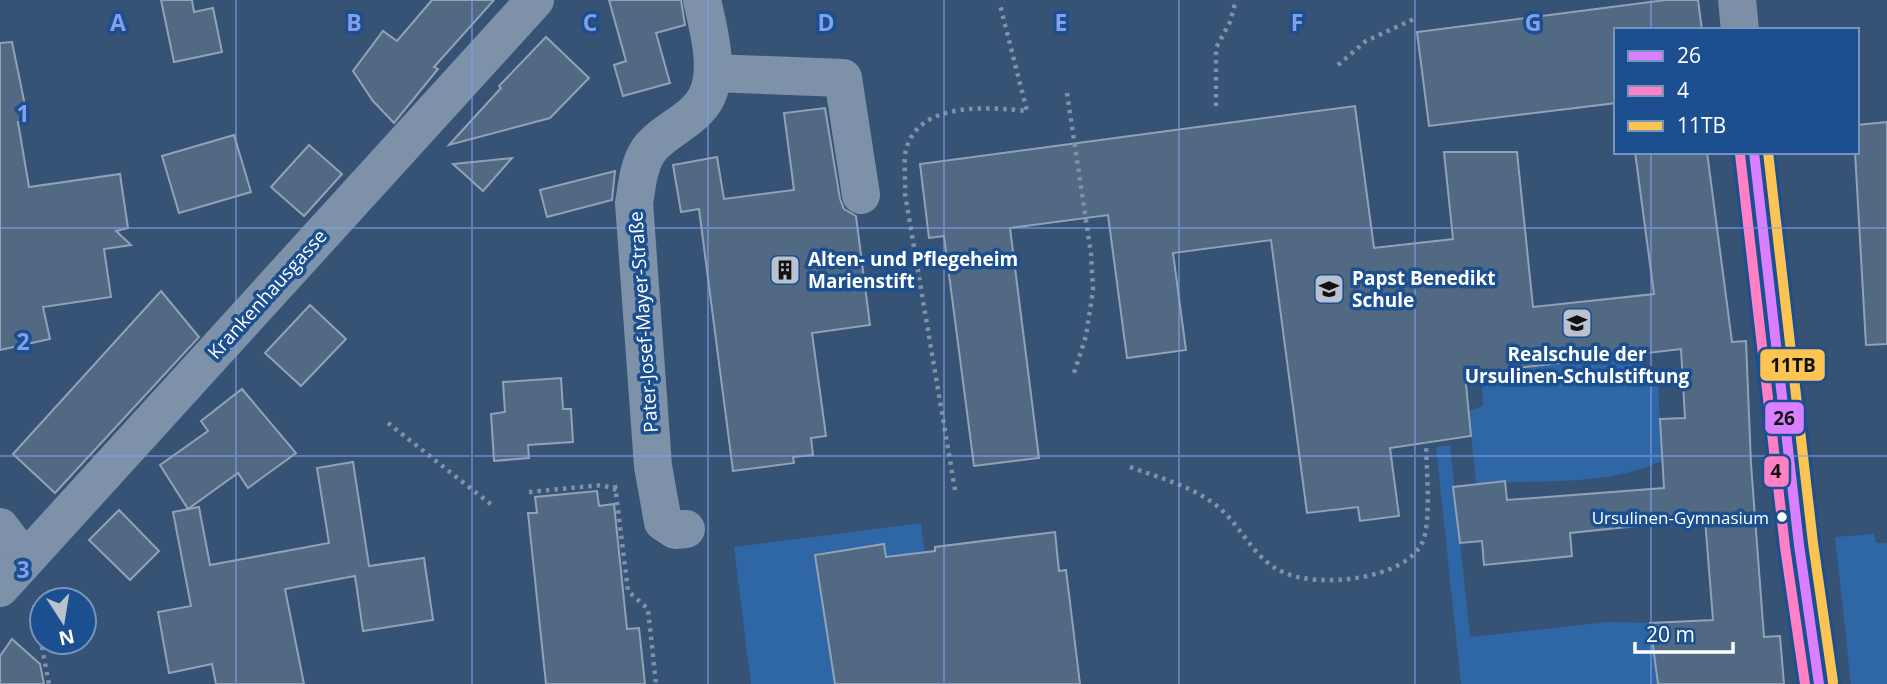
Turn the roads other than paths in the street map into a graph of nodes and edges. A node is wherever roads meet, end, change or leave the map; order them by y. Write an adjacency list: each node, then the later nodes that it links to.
1 (535, 0): 10 (street, Krankenhausgasse)
2 (702, 0): 5 (street)
3 (1737, 0): 4 (main road)
4 (1740, 28)
5 (713, 73): 7 (street); 9 (street, Pater-Josef-Mayer-Straße)
6 (1754, 154): 11 (main road)
7 (861, 195)
8 (0, 527): 10 (street)
9 (687, 529)
10 (12, 574)
11 (1819, 684)

